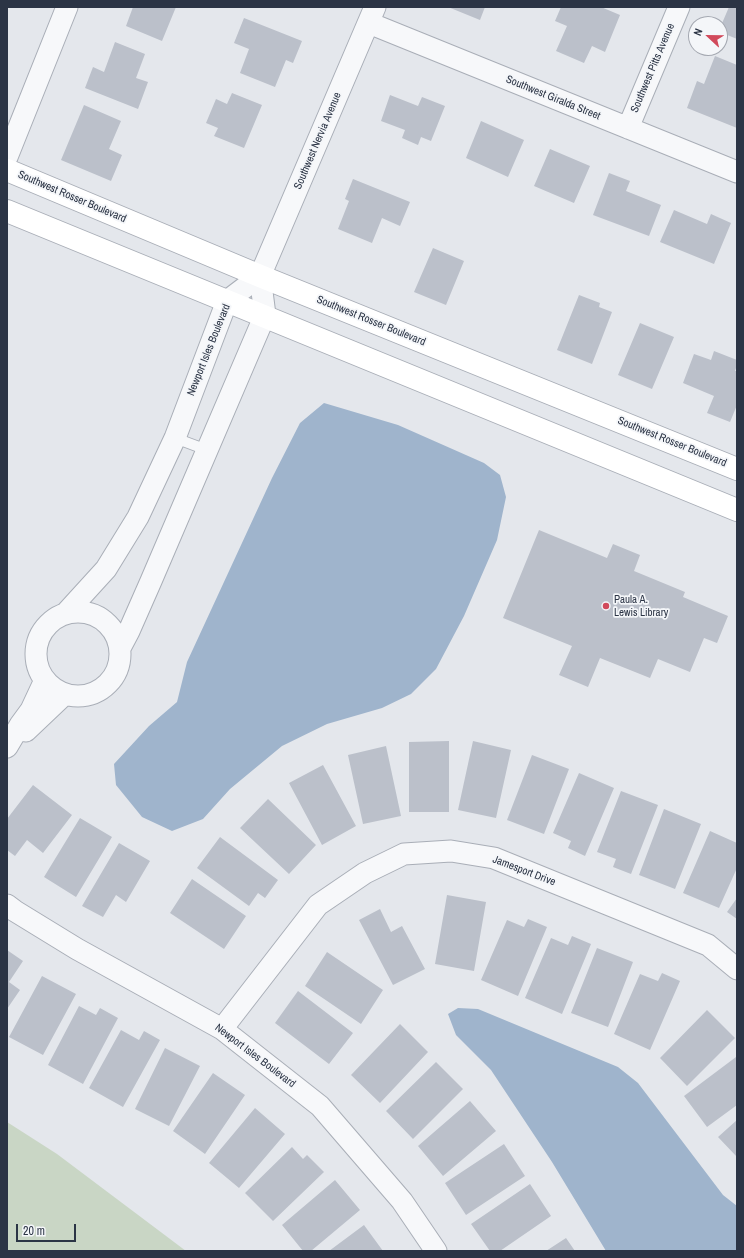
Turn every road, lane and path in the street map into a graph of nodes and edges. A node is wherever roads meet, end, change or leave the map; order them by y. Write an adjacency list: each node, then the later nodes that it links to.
1 (67, 7): 5 (street)
2 (679, 7): 4 (street, Southwest Pitts Avenue)
3 (372, 15): 4 (street, Southwest Giralda Street); 9 (street, Southwest Nervia Avenue)
4 (628, 128): 7 (street, Southwest Giralda Street)
5 (7, 157)
6 (7, 170): 9 (street, Southwest Rosser Boulevard)
7 (737, 172)
8 (7, 211): 10 (street)
9 (260, 276): 10 (street, Newport Isles Boulevard); 11 (street); 14 (street, Southwest Rosser Boulevard)
10 (227, 301): 11 (street); 12 (street, Newport Isles Boulevard)
11 (265, 315): 13 (street); 15 (street)
12 (174, 438): 13 (lane); 16 (street, Newport Isles Boulevard)
13 (207, 450): 17 (street)
14 (737, 469)
15 (737, 510)
16 (65, 614): 17 (street); 18 (street)
17 (120, 648): 19 (street)
18 (45, 680): 19 (street); 20 (street)
19 (65, 694): 20 (street)
20 (9, 744)
21 (7, 905): 23 (street, Newport Isles Boulevard)
22 (737, 969): 23 (street, Jamesport Drive)
23 (222, 1029): 24 (street, Newport Isles Boulevard)
24 (436, 1251)

